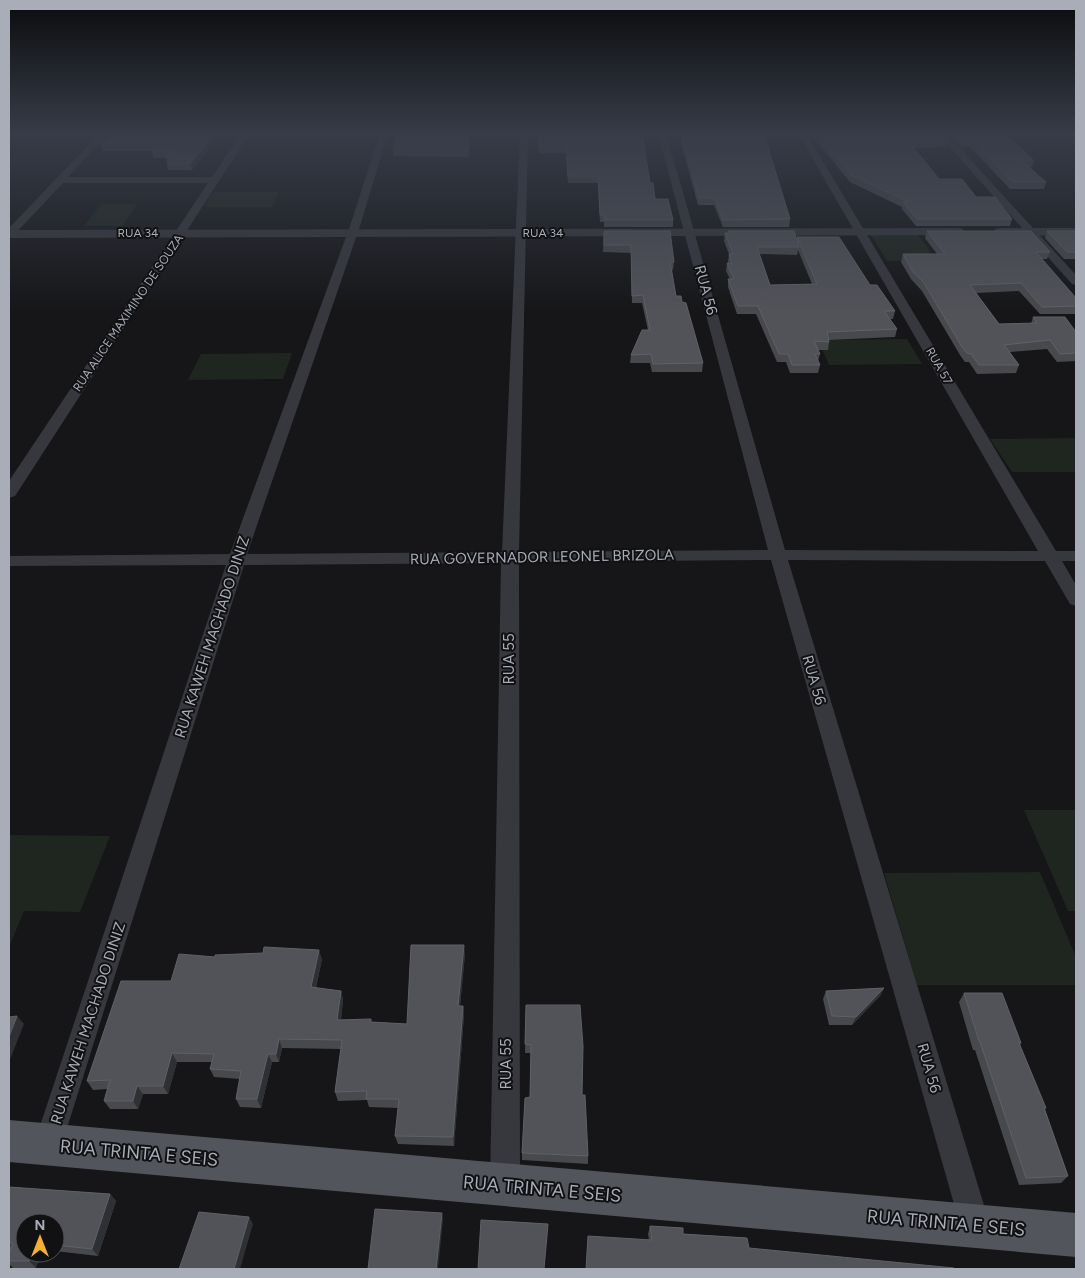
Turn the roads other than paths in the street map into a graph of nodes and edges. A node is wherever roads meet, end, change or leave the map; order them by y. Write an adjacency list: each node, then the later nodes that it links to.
1 (49, 193): 17 (street)
2 (208, 193): 15 (street, RUA ALICE MAXIMINO DE SOUZA)
3 (365, 193): 10 (street, RUA KAWEH MACHADO DINIZ)
4 (523, 193): 16 (street, RUA 55)
5 (679, 193): 11 (street, RUA 56)
6 (838, 193): 8 (street, RUA 57)
7 (996, 193): 9 (street)
8 (861, 231): 11 (street, RUA 34); 12 (street, RUA 34); 21 (street, RUA 57)
9 (1031, 231): 13 (street); 14 (street); 18 (street)
10 (352, 232): 15 (street, RUA 34); 16 (street, RUA 34); 25 (street, RUA KAWEH MACHADO DINIZ)
11 (690, 232): 16 (street, RUA 34); 20 (street, RUA 56)
12 (971, 232)
13 (990, 232)
14 (1076, 232)
15 (181, 233): 17 (street, RUA 34); 19 (street, RUA ALICE MAXIMINO DE SOUZA)
16 (522, 233): 23 (street, RUA 55)
17 (9, 234)
18 (1076, 282)
19 (9, 493)
20 (778, 555): 21 (street, RUA GOVERNADOR LEONEL BRIZOLA); 23 (street, RUA GOVERNADOR LEONEL BRIZOLA); 29 (street, RUA 56)
21 (1049, 556): 22 (street, RUA GOVERNADOR LEONEL BRIZOLA); 26 (street, RUA 57)
22 (1076, 556)
23 (510, 557): 25 (street, RUA GOVERNADOR LEONEL BRIZOLA); 28 (street, RUA 55)
24 (9, 561): 25 (street, RUA GOVERNADOR LEONEL BRIZOLA)
25 (236, 561): 27 (street, RUA KAWEH MACHADO DINIZ)
26 (1076, 600)
27 (29, 1143): 28 (main road, RUA TRINTA E SEIS)
28 (505, 1186): 29 (main road, RUA TRINTA E SEIS)
29 (975, 1225): 30 (main road, RUA TRINTA E SEIS)
30 (1076, 1235)

